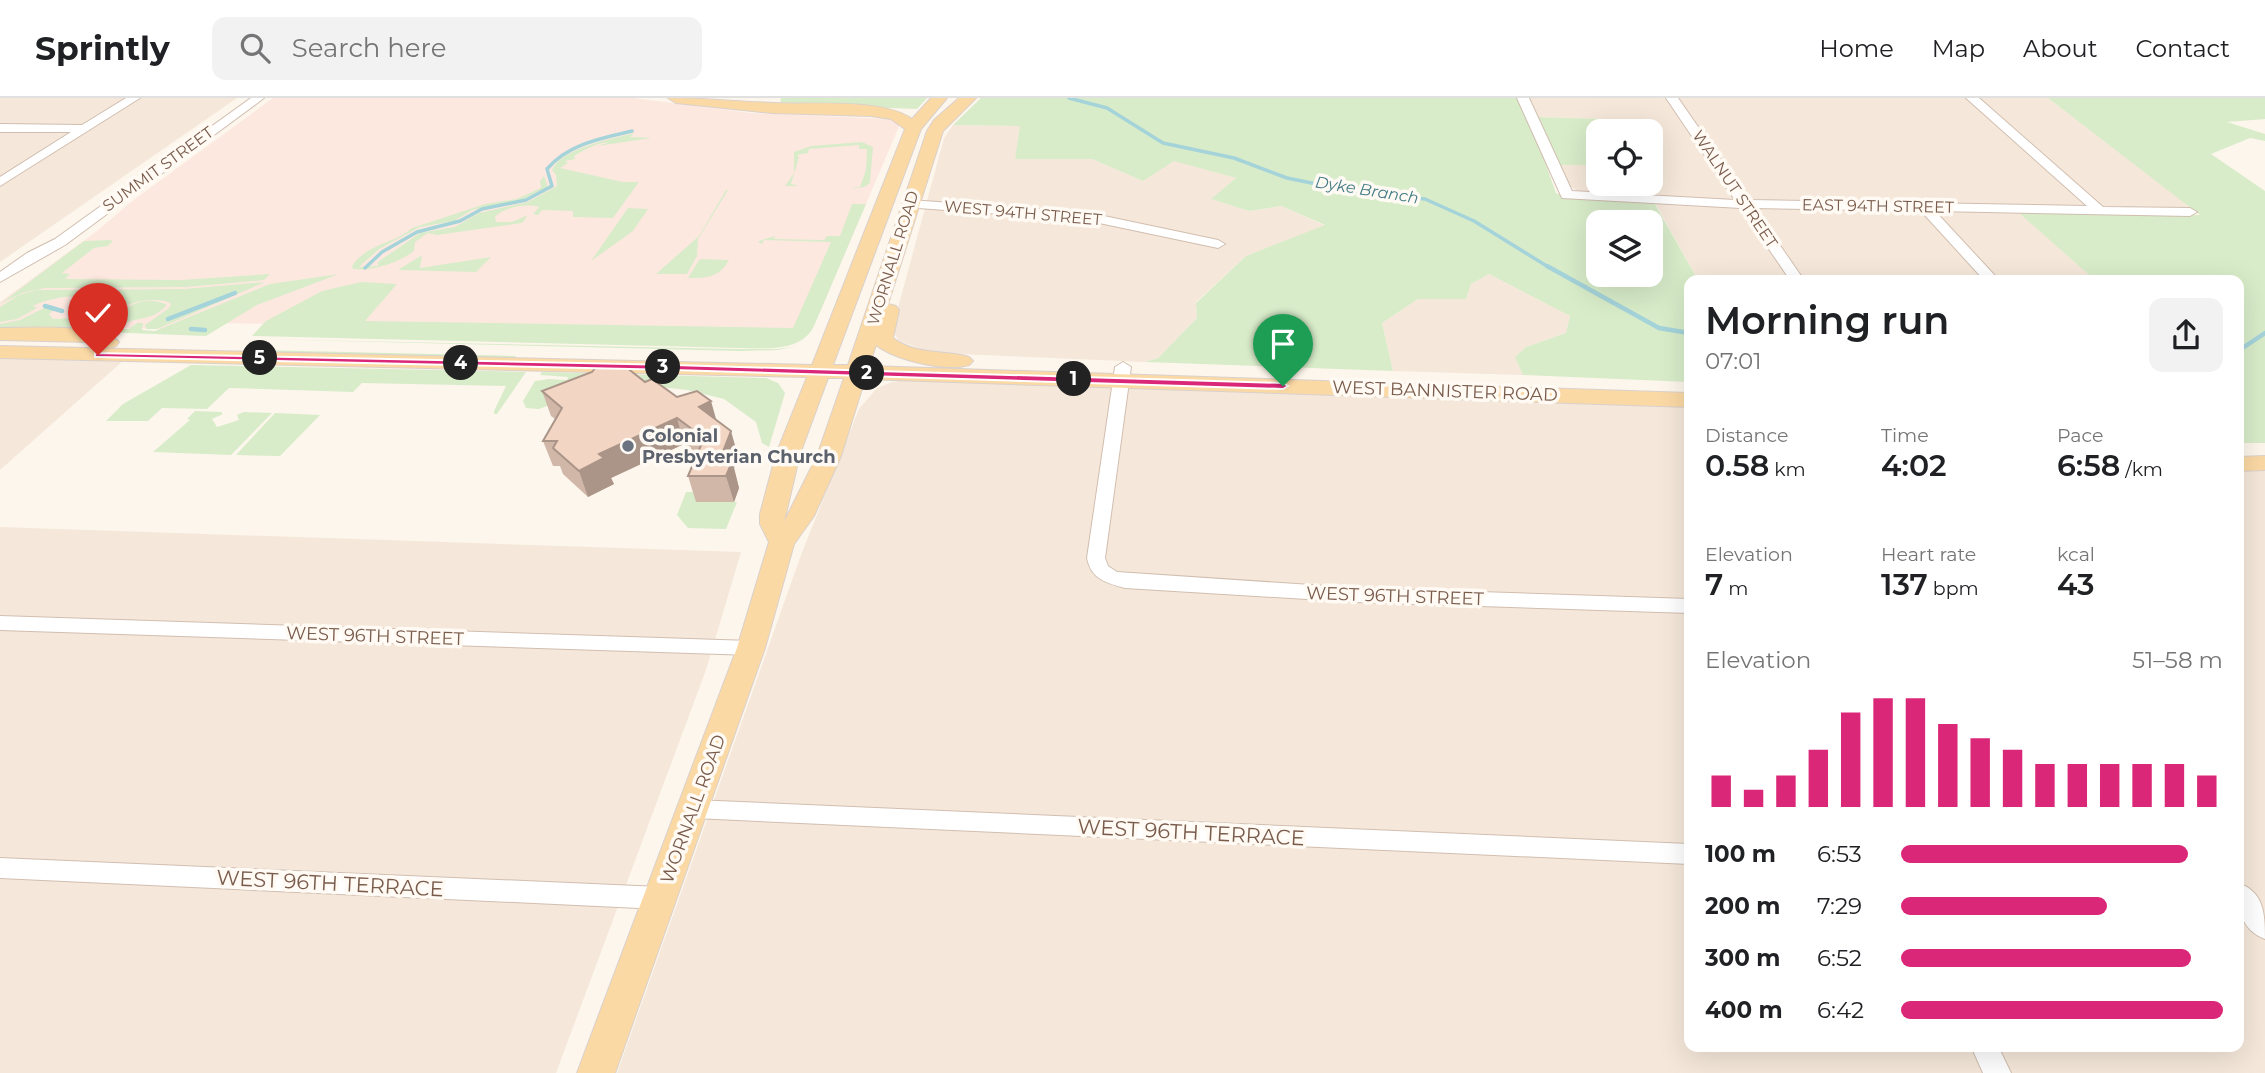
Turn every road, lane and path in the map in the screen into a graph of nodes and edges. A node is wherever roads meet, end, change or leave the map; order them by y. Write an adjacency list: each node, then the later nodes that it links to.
1 (134, 98): 13 (street)
2 (258, 98): 20 (street, SUMMIT STREET)
3 (676, 98): 8 (main road)
4 (1523, 98): 16 (street, EAST 94TH STREET)
5 (1672, 98): 16 (street, WALNUT STREET)
6 (1972, 98): 18 (street)
7 (963, 102): 9 (main road); 15 (main road, WORNALL ROAD)
8 (773, 103): 10 (main road)
9 (934, 104): 10 (main road); 12 (main road, WORNALL ROAD)
10 (871, 111): 12 (main road)
11 (0, 128): 13 (street)
12 (913, 128): 32 (main road, WORNALL ROAD)
13 (85, 129): 14 (street)
14 (0, 182)
15 (909, 204): 21 (street, WEST 94TH STREET); 25 (main road, WORNALL ROAD)
16 (1747, 204): 17 (street, EAST 94TH STREET); 22 (street, WALNUT STREET)
17 (1924, 207): 18 (street, EAST 94TH STREET); 23 (street)
18 (2099, 210): 19 (street, EAST 94TH STREET)
19 (2190, 212)
20 (60, 242): 24 (street, SUMMIT STREET); 26 (street, SUMMIT STREET)
21 (1218, 244)
22 (1794, 275)
23 (1987, 275)
24 (0, 278)
25 (887, 280): 31 (main road); 33 (main road, WORNALL ROAD)
26 (0, 292)
27 (0, 334): 29 (main road)
28 (0, 340): 29 (main road, WEST BANNISTER ROAD)
29 (109, 342): 32 (main road, WEST BANNISTER ROAD)
30 (0, 352): 32 (main road, WEST BANNISTER ROAD)
31 (971, 362): 33 (main road, WEST BANNISTER ROAD); 35 (main road, WEST BANNISTER ROAD)
32 (822, 365): 33 (main road, WEST BANNISTER ROAD); 42 (main road, WORNALL ROAD)
33 (859, 366): 34 (main road, WEST BANNISTER ROAD); 37 (main road, WORNALL ROAD)
34 (907, 374): 35 (main road, WEST BANNISTER ROAD); 37 (main road)
35 (1123, 374): 36 (main road, WEST BANNISTER ROAD); 43 (street, WEST 96TH STREET)
36 (1677, 393)
37 (848, 400): 42 (main road, WORNALL ROAD)
38 (2244, 448): 39 (main road)
39 (2265, 448)
40 (2244, 464): 41 (main road)
41 (2265, 464)
42 (782, 542): 45 (main road, WORNALL ROAD)
43 (1684, 606)
44 (0, 623): 45 (street, WEST 96TH STREET)
45 (751, 648): 46 (main road, WORNALL ROAD)
46 (694, 809): 47 (street, WEST 96TH TERRACE); 49 (main road, WORNALL ROAD)
47 (1684, 855)
48 (0, 868): 49 (street, WEST 96TH TERRACE)
49 (660, 898): 53 (main road, WORNALL ROAD)
50 (2244, 900): 51 (street)
51 (2263, 924)
52 (1987, 1052): 54 (street)
53 (596, 1073)
54 (1997, 1073)

